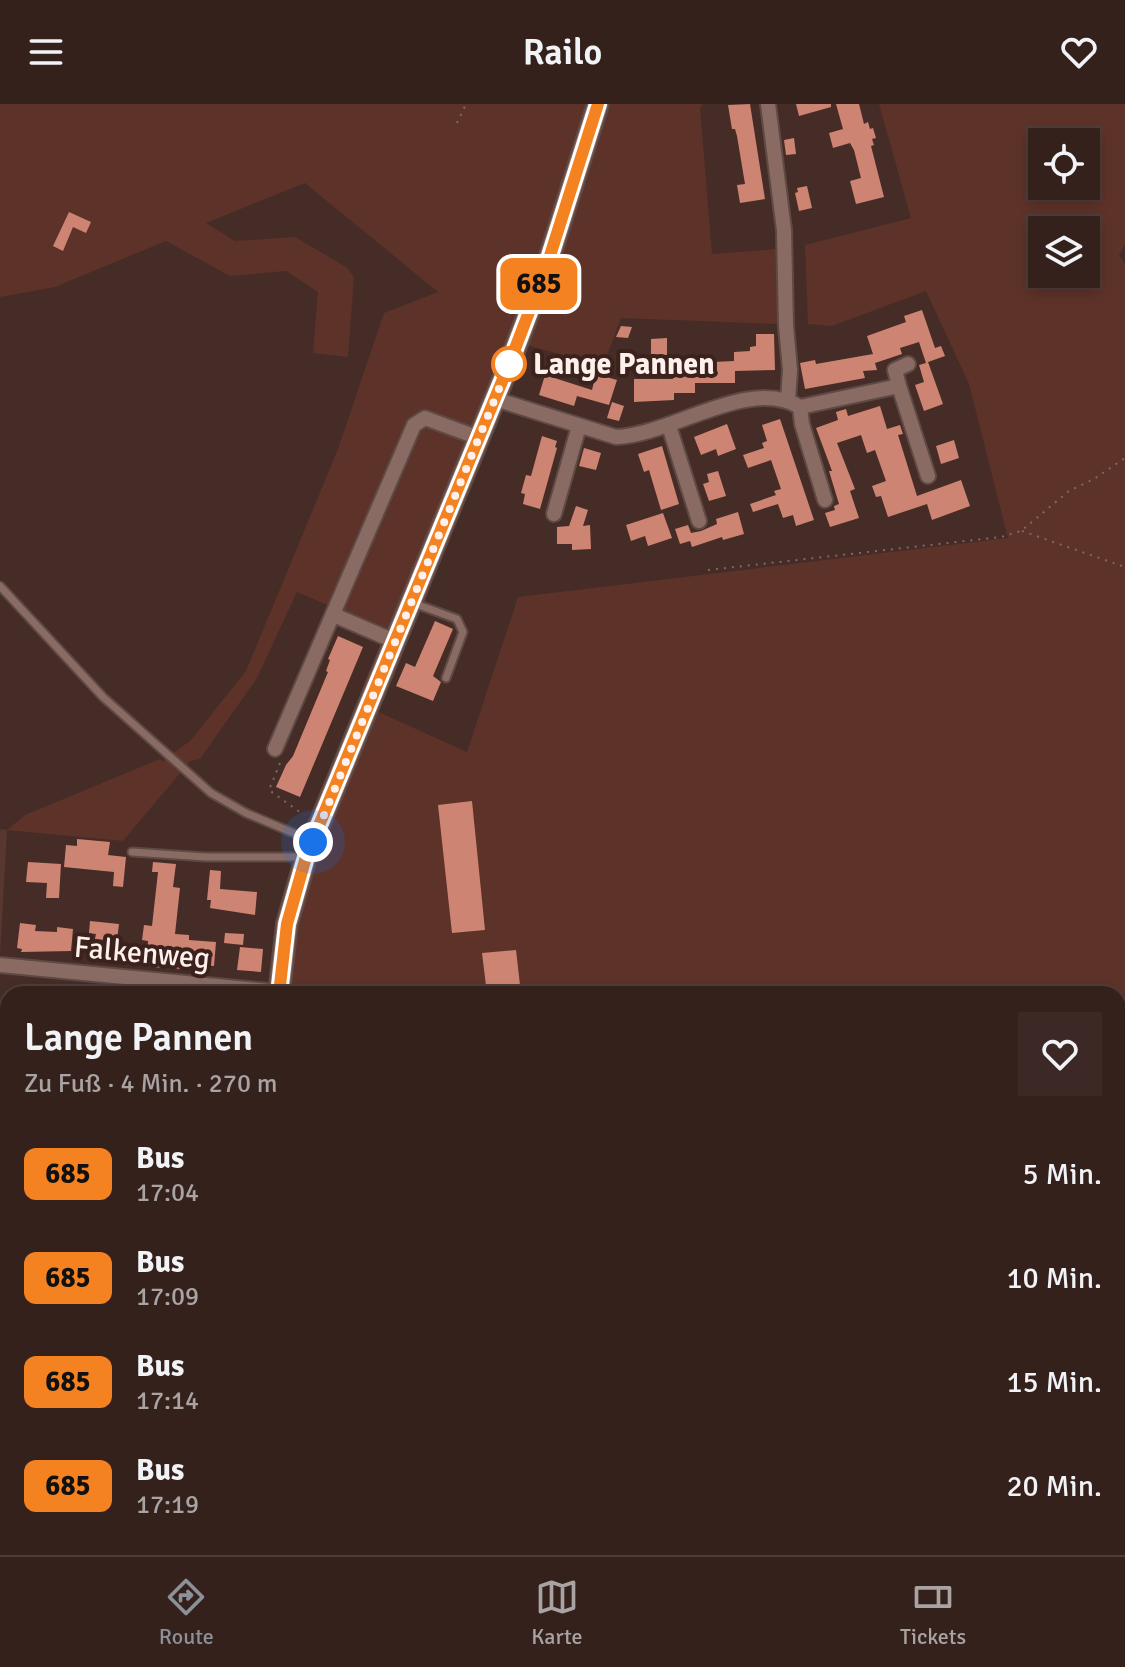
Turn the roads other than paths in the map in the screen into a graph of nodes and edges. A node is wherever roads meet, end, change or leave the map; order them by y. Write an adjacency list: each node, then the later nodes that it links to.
1 (598, 104): 5 (street)
2 (768, 104): 6 (street)
3 (908, 364): 4 (street)
4 (899, 386): 6 (street); 10 (street)
5 (495, 399): 7 (street); 9 (street)
6 (794, 404): 8 (street); 11 (street)
7 (579, 426): 8 (street); 12 (street)
8 (669, 426): 13 (street)
9 (479, 438): 15 (street); 16 (street)
10 (928, 476)
11 (825, 500)
12 (554, 514)
13 (699, 521)
14 (0, 586): 20 (lane)
15 (411, 602): 17 (street); 18 (lane)
16 (334, 615): 17 (street); 19 (street)
17 (388, 638): 20 (street)
18 (446, 678)
19 (275, 749)
20 (310, 849): 21 (lane); 24 (street)
21 (132, 852)
22 (0, 965): 23 (street, Falkenweg)
23 (209, 986)
24 (280, 986)

